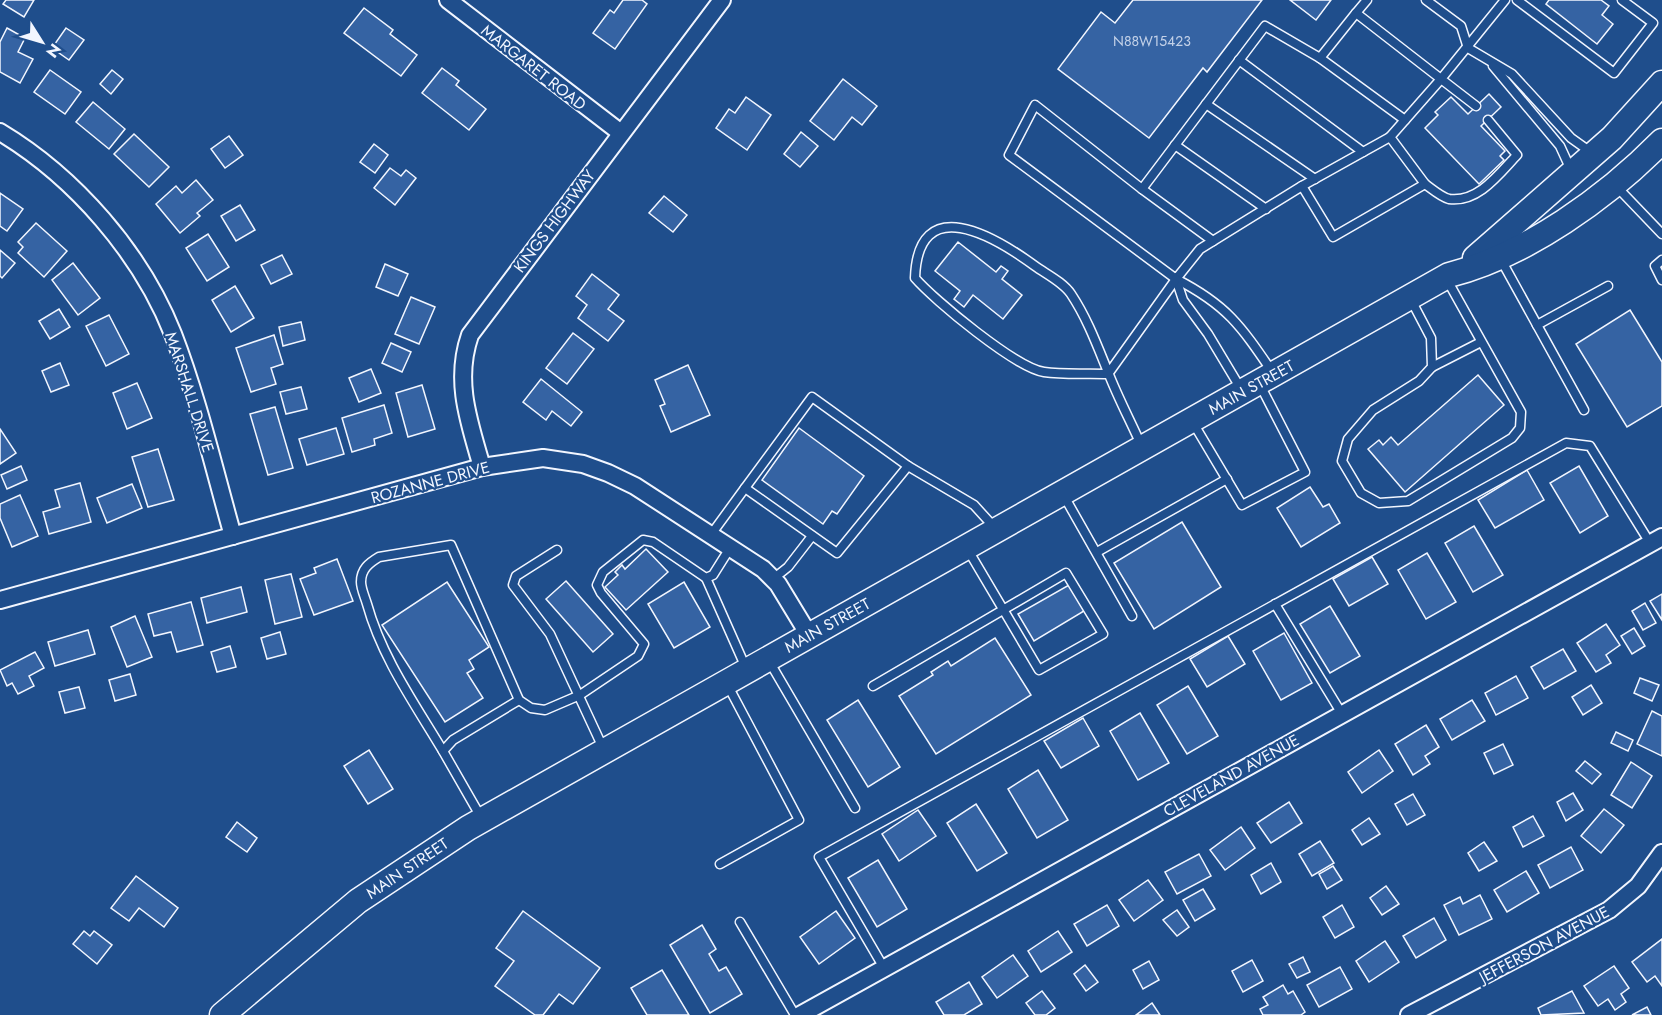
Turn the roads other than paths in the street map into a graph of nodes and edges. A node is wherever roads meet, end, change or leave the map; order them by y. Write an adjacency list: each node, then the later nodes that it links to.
1 (448, 0): 22 (street, MARGARET ROAD)
2 (722, 0): 22 (street, KINGS HIGHWAY)
3 (1367, 0): 10 (lane)
4 (1426, 0): 11 (lane)
5 (1505, 0): 11 (lane)
6 (1517, 0): 9 (lane)
7 (1534, 0): 9 (lane)
8 (1622, 0): 9 (lane)
9 (1528, 8)
10 (1356, 13): 12 (lane); 15 (lane)
11 (1468, 48): 14 (lane); 15 (lane)
12 (1320, 58): 13 (lane); 19 (lane)
13 (1239, 60): 17 (lane); 26 (lane)
14 (1490, 63): 27 (lane); 27 (lane)
15 (1441, 79): 18 (lane); 19 (lane)
16 (1662, 83): 27 (main road, MAIN STREET)
17 (1206, 104): 25 (lane); 28 (lane)
18 (1476, 106)
19 (1405, 120): 23 (lane)
20 (1488, 120): 29 (lane)
21 (0, 132): 57 (street, MARSHALL DRIVE)
22 (621, 134): 52 (street, KINGS HIGHWAY)
23 (1390, 137): 26 (lane); 29 (lane)
24 (1662, 141): 30 (main road, MAIN STREET)
25 (1175, 145): 32 (lane); 33 (lane)
26 (1363, 152): 28 (lane)
27 (1585, 162): 30 (main road); 36 (main road, MAIN STREET)
28 (1315, 179): 31 (lane)
29 (1425, 184): 31 (lane)
30 (1614, 184): 34 (lane); 36 (main road, MAIN STREET)
31 (1302, 186): 33 (lane)
32 (1142, 189): 35 (lane); 39 (lane)
33 (1266, 209): 35 (lane)
34 (1662, 234)
35 (1213, 241): 39 (lane)
36 (1495, 250): 38 (main road, MAIN STREET); 43 (lane)
37 (1662, 260): 40 (lane)
38 (1451, 276): 42 (main road, MAIN STREET); 44 (lane)
39 (1176, 279): 46 (lane); 47 (lane); 47 (lane)
40 (1662, 280)
41 (1608, 286): 43 (lane)
42 (1410, 298): 45 (lane); 47 (main road, MAIN STREET)
43 (1537, 325): 48 (lane)
44 (1481, 342): 45 (lane); 45 (lane)
45 (1432, 367)
46 (1108, 374): 46 (lane); 50 (lane)
47 (1258, 383): 49 (main road, MAIN STREET); 53 (lane)
48 (1584, 410)
49 (1192, 420): 50 (main road, MAIN STREET); 53 (lane)
50 (1142, 448): 55 (main road, MAIN STREET)
51 (908, 466): 54 (lane); 56 (lane); 59 (lane)
52 (482, 467): 57 (street, ROZANNE DRIVE); 58 (street, ROZANNE DRIVE)
53 (1227, 479): 64 (lane)
54 (745, 488): 58 (lane); 59 (lane)
55 (1062, 493): 56 (main road, MAIN STREET); 64 (lane)
56 (996, 530): 61 (main road, MAIN STREET)
57 (233, 536): 67 (street, ROZANNE DRIVE)
58 (710, 536): 62 (street, ROZANNE DRIVE)
59 (812, 536): 66 (lane)
60 (1656, 540): 68 (lane); 78 (street, CLEVELAND AVENUE)
61 (966, 547): 69 (lane); 71 (main road, MAIN STREET)
62 (730, 548): 65 (lane); 66 (street, ROZANNE DRIVE)
63 (556, 550): 76 (lane)
64 (1097, 552): 70 (lane)
65 (706, 578): 73 (lane); 76 (lane)
66 (773, 579): 71 (street, ROZANNE DRIVE)
67 (0, 600)
68 (1275, 604): 78 (lane); 86 (lane)
69 (1001, 609): 69 (lane); 75 (lane)
70 (1132, 616)
71 (809, 635): 72 (main road, MAIN STREET)
72 (768, 658): 73 (main road, MAIN STREET); 81 (lane)
73 (747, 670): 74 (main road, MAIN STREET)
74 (726, 681): 79 (main road, MAIN STREET); 84 (lane)
75 (873, 686)
76 (580, 695): 77 (lane); 79 (lane)
77 (519, 700): 80 (lane); 80 (lane)
78 (1342, 714): 86 (street, CLEVELAND AVENUE)
79 (604, 750): 82 (main road, MAIN STREET)
80 (443, 751): 82 (lane)
81 (855, 808)
82 (482, 820): 87 (main road, MAIN STREET)
83 (1662, 853): 90 (street, JEFFERSON AVENUE)
84 (720, 864)
85 (740, 922): 88 (lane)
86 (884, 968): 89 (street, CLEVELAND AVENUE)
87 (222, 1015)
88 (795, 1015)
89 (800, 1015)
90 (1409, 1015)

